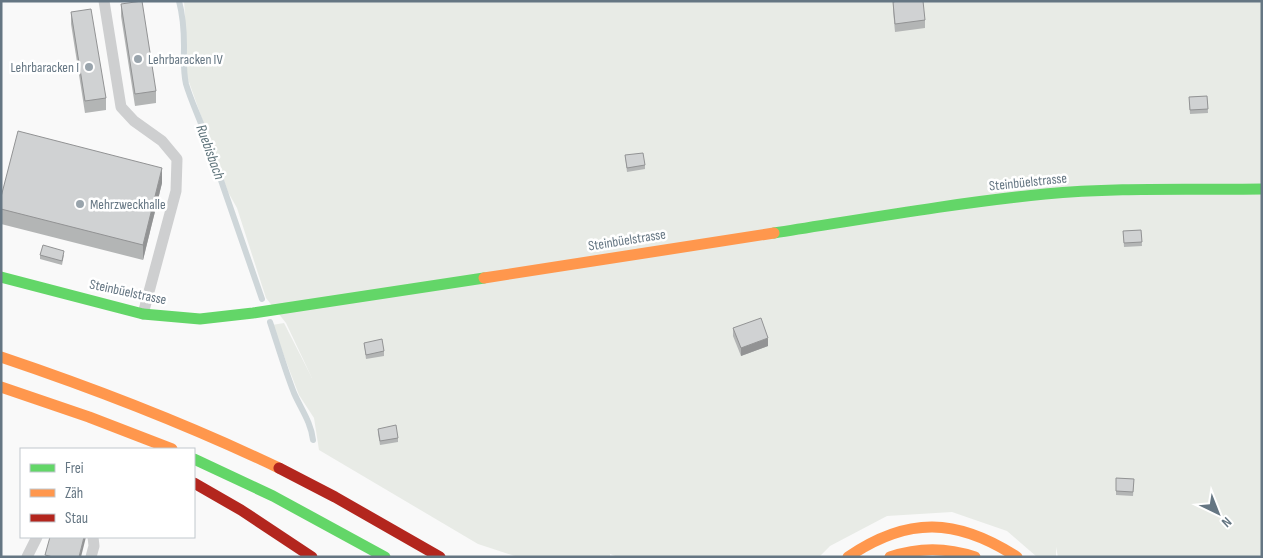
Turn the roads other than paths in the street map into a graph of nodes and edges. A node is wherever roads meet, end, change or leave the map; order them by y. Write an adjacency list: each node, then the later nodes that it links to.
1 (104, 1): 4 (lane)
2 (1262, 189): 4 (main road, Steinbüelstrasse)
3 (1, 277): 4 (main road, Steinbüelstrasse)
4 (143, 314)
5 (1, 357): 18 (main road)
6 (1, 387): 7 (main road)
7 (42, 400): 8 (main road); 9 (main road)
8 (107, 436)
9 (169, 448)
10 (195, 459): 17 (main road)
11 (195, 484): 16 (main road)
12 (38, 538): 14 (lane)
13 (93, 538): 15 (lane)
14 (28, 557)
15 (91, 557)
16 (312, 557)
17 (386, 557)
18 (440, 557)
19 (848, 557): 22 (main road)
20 (890, 557): 21 (main road)
21 (974, 557)
22 (1017, 557)

